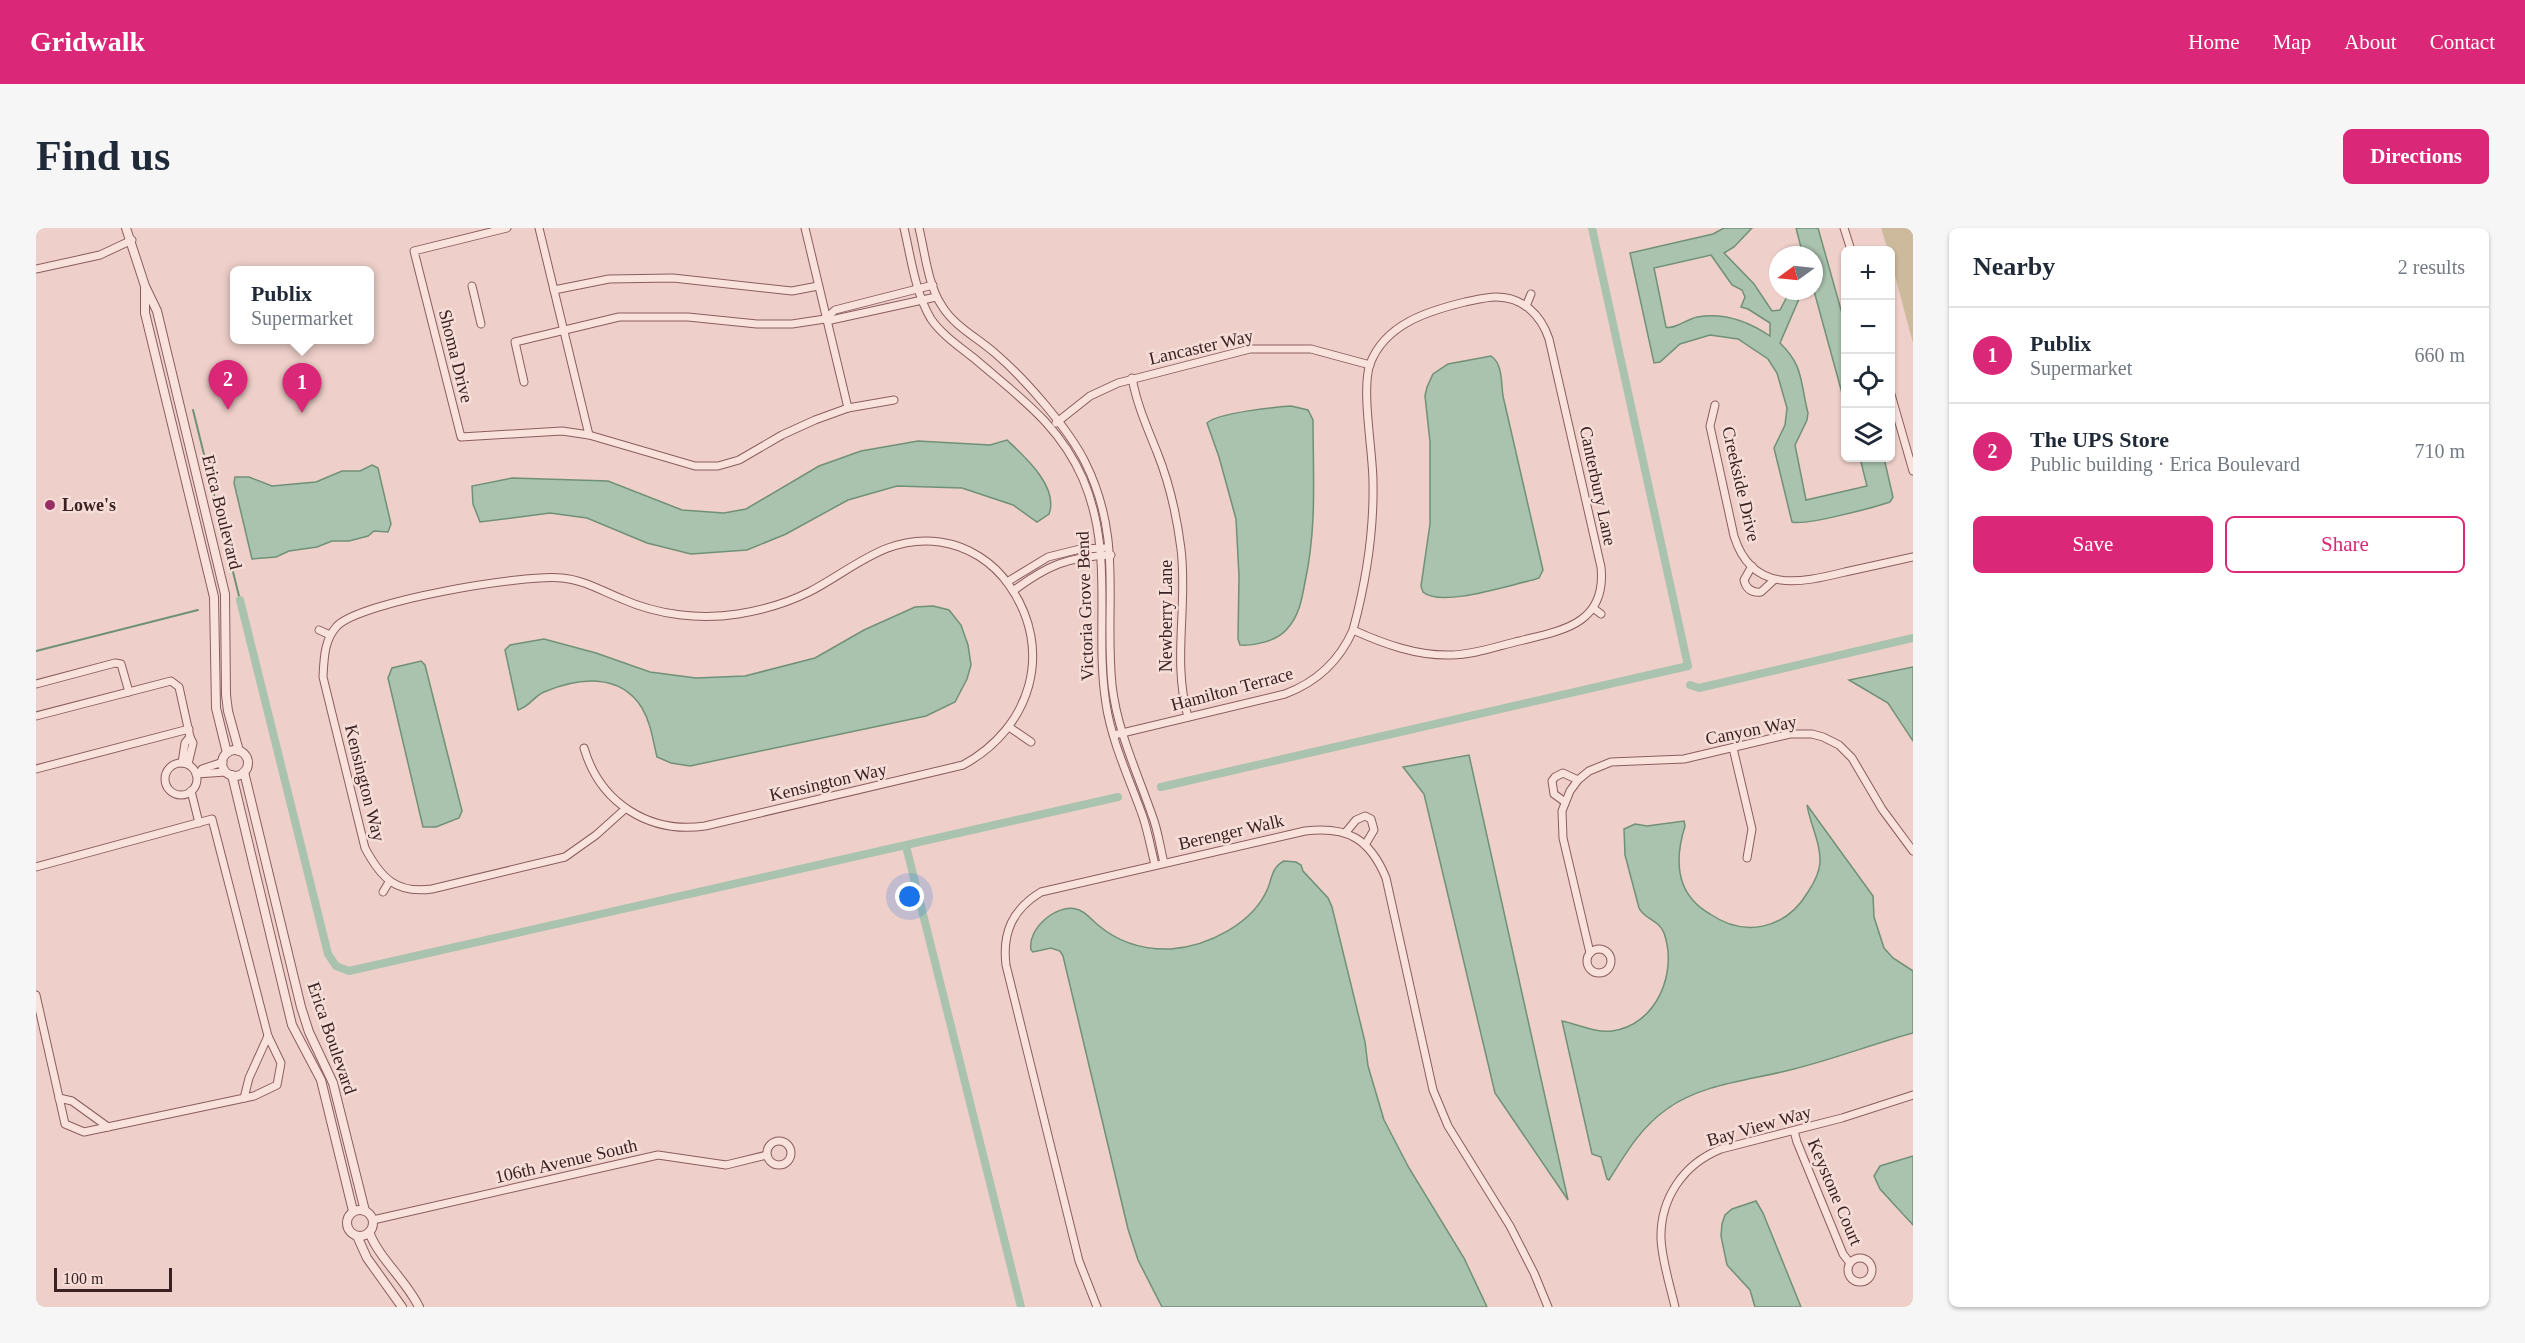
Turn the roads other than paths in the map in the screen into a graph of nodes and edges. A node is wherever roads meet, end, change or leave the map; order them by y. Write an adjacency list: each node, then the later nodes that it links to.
1 (126, 228): 8 (street, Erica Boulevard)
2 (507, 228): 32 (street, Shoma Drive)
3 (539, 228): 16 (street)
4 (805, 228): 14 (street)
5 (904, 228): 15 (street, Victoria Grove Bend)
6 (919, 228): 11 (street, Victoria Grove Bend)
7 (1844, 228): 9 (street)
8 (132, 240): 10 (street); 12 (street, Erica Boulevard)
9 (1850, 246)
10 (36, 269)
11 (933, 285): 15 (street); 18 (street, Victoria Grove Bend)
12 (145, 286): 57 (street, Erica Boulevard); 58 (street, Erica Boulevard)
13 (472, 286): 22 (street, Shoma Drive)
14 (818, 286): 16 (street); 21 (street)
15 (918, 288): 19 (street, Victoria Grove Bend); 21 (street)
16 (554, 290): 23 (street)
17 (1531, 294): 20 (street)
18 (936, 297): 19 (street); 31 (street, Victoria Grove Bend)
19 (922, 301): 21 (street); 31 (street, Victoria Grove Bend)
20 (1526, 306): 24 (street); 41 (street, Canterbury Lane)
21 (825, 319): 23 (street); 29 (street)
22 (481, 324)
23 (564, 330): 26 (street); 32 (street)
24 (1370, 365): 25 (street, Lancaster Way); 44 (street, Hamilton Terrace)
25 (1132, 378): 31 (street, Lancaster Way); 49 (street, Newberry Lane)
26 (524, 382)
27 (894, 399): 29 (street, Shoma Drive)
28 (1714, 405): 37 (street, Creekside Drive)
29 (848, 408): 32 (street, Shoma Drive)
30 (1895, 408): 33 (street)
31 (1055, 424): 34 (street, Victoria Grove Bend); 35 (street, Victoria Grove Bend)
32 (589, 435)
33 (1913, 471)
34 (1111, 551): 35 (street); 51 (street, Victoria Grove Bend)
35 (1101, 552): 39 (street); 40 (street); 53 (street, Victoria Grove Bend)
36 (1913, 557): 38 (street, Creekside Drive)
37 (1752, 566): 38 (street, Creekside Drive); 38 (street, Creekside Drive)
38 (1774, 580)
39 (1007, 582): 40 (street, Kensington Way); 45 (street, Kensington Way)
40 (1013, 591): 50 (street, Kensington Way)
41 (1593, 608): 42 (street); 44 (street)
42 (1601, 614)
43 (319, 630): 45 (street)
44 (1353, 630): 49 (street, Hamilton Terrace)
45 (330, 635): 77 (street, Kensington Way)
46 (36, 684): 47 (street)
47 (129, 692): 48 (street); 52 (street)
48 (36, 716)
49 (1188, 717): 51 (street, Hamilton Terrace)
50 (1009, 727): 54 (street); 68 (street, Kensington Way)
51 (1122, 732): 53 (street, Hamilton Terrace); 74 (street, Victoria Grove Bend)
52 (190, 733): 60 (street); 61 (street)
53 (1114, 735): 75 (street, Victoria Grove Bend)
54 (1031, 742)
55 (584, 748): 68 (street)
56 (1733, 748): 65 (street, Canyon Way); 72 (street, Canyon Way); 73 (street)
57 (239, 751): 58 (street); 62 (street)
58 (227, 753): 59 (street)
59 (223, 762): 63 (street); 64 (street)
60 (185, 764): 64 (street); 66 (street)
61 (36, 769)
62 (244, 772): 63 (street); 89 (street, Erica Boulevard)
63 (229, 773): 64 (street); 88 (street, Erica Boulevard)
64 (198, 774): 66 (street)
65 (1578, 780): 67 (street, Canyon Way); 67 (street, Canyon Way)
66 (191, 791): 69 (street)
67 (1565, 802): 79 (street, Canyon Way)
68 (625, 809): 77 (street)
69 (199, 823): 76 (street); 81 (street)
70 (1346, 832): 71 (street, Berenger Walk); 71 (street); 74 (street, Berenger Walk)
71 (1365, 845): 97 (street, Berenger Walk)
72 (1913, 851)
73 (1746, 858)
74 (1164, 863): 75 (street, Berenger Walk)
75 (1155, 865): 96 (street, Berenger Walk)
76 (36, 867)
77 (389, 882): 78 (street)
78 (383, 892)
79 (1590, 953)
80 (36, 995): 83 (street)
81 (268, 1036): 84 (street); 84 (street)
82 (1913, 1095): 86 (street, Bay View Way)
83 (59, 1098): 85 (street); 85 (street)
84 (244, 1098): 85 (street)
85 (108, 1127)
86 (1794, 1131): 93 (street, Keystone Court); 98 (street, Bay View Way)
87 (767, 1155): 90 (street, 106th Avenue South)
88 (353, 1211): 89 (street); 92 (street)
89 (365, 1211): 90 (street)
90 (373, 1220): 91 (street)
91 (369, 1232): 92 (street); 95 (street)
92 (357, 1236): 94 (street)
93 (1850, 1263)
94 (402, 1307)
95 (418, 1307)
96 (1097, 1307)
97 (1548, 1307)
98 (1675, 1307)

